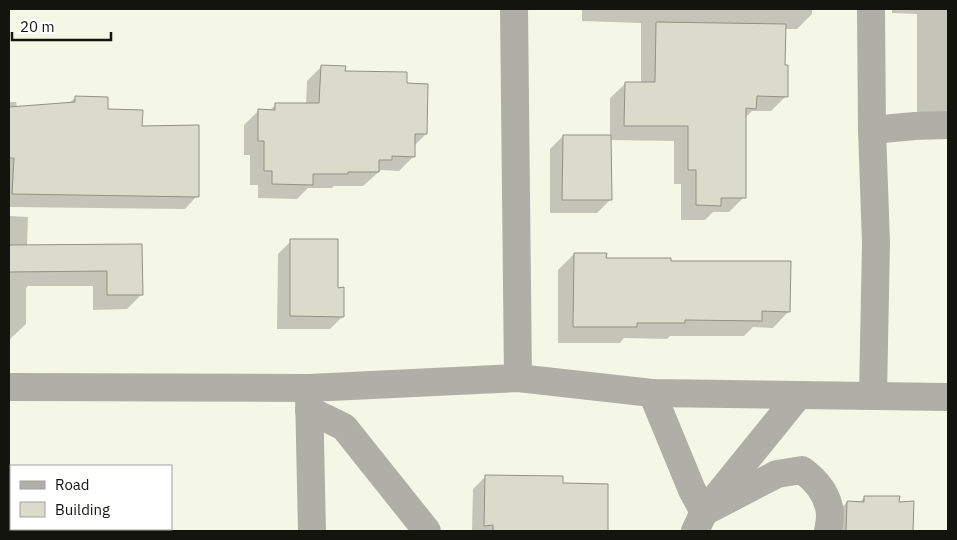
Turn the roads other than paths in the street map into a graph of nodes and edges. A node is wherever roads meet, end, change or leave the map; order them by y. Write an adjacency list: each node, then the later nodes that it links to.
1 (514, 9): 5 (street)
2 (871, 9): 4 (street)
3 (948, 125): 4 (street)
4 (872, 130): 9 (street)
5 (518, 378): 7 (street); 11 (street)
6 (9, 388): 11 (street)
7 (652, 393): 8 (street); 12 (street)
8 (798, 396): 9 (street); 12 (street)
9 (873, 396): 10 (street)
10 (948, 397)
11 (309, 399): 13 (street); 14 (street)
12 (699, 522): 15 (street)
13 (312, 531)
14 (427, 531)
15 (828, 531)

